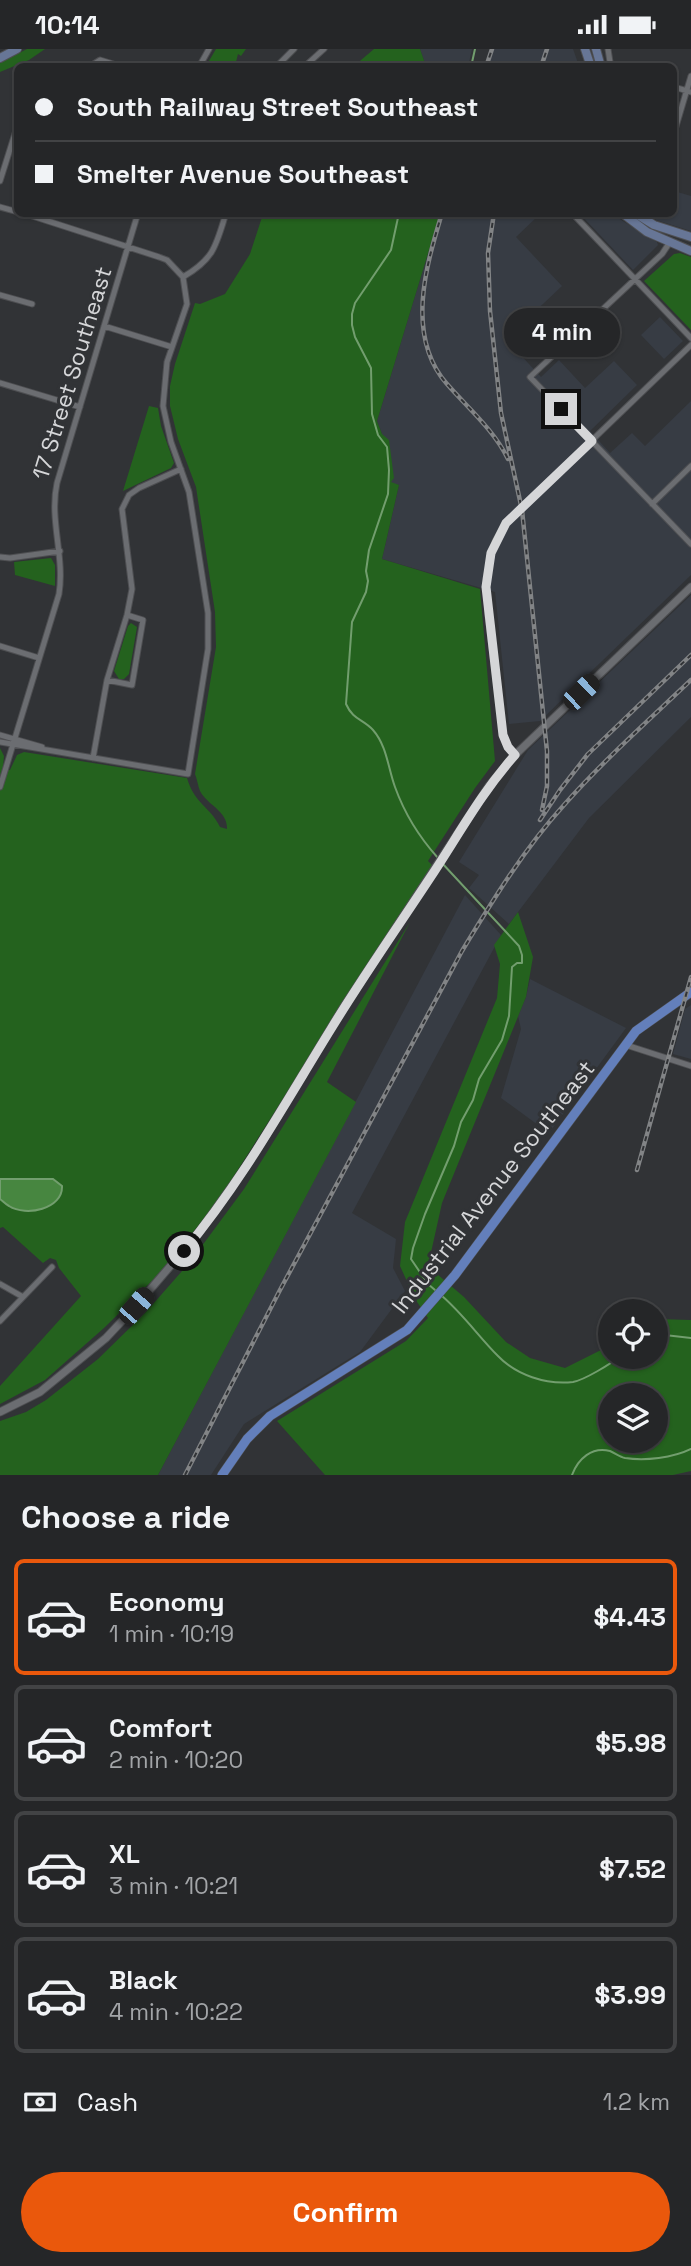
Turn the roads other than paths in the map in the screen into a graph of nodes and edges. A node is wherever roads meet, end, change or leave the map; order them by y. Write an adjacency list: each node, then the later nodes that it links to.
1 (17, 49): 4 (main road)
2 (294, 49): 5 (street)
3 (324, 49): 6 (street)
4 (0, 58)
5 (280, 63)
6 (308, 63)
7 (691, 76): 8 (street)
8 (689, 92): 9 (street)
9 (677, 125)
10 (14, 137): 11 (street)
11 (0, 181)
12 (36, 217): 20 (street)
13 (137, 217): 20 (street, 17 Street Southeast)
14 (225, 217): 22 (street)
15 (576, 217): 23 (street)
16 (627, 217): 19 (main road)
17 (647, 217): 18 (main road)
18 (691, 237)
19 (670, 242): 21 (main road); 23 (street)
20 (129, 246): 22 (street); 26 (street, 17 Street Southeast)
21 (691, 251)
22 (183, 277): 29 (street)
23 (635, 279): 27 (street); 32 (street)
24 (0, 295): 25 (street)
25 (32, 304)
26 (104, 326): 29 (street); 31 (street, 17 Street Southeast)
27 (691, 338)
28 (691, 345): 32 (street)
29 (172, 347): 34 (street)
30 (0, 383): 31 (street)
31 (80, 407): 37 (street, 17 Street Southeast)
32 (592, 441): 35 (street); 47 (street)
33 (691, 466): 35 (street)
34 (181, 469): 40 (street); 48 (street)
35 (652, 504): 36 (street)
36 (691, 544)
37 (60, 551): 38 (street); 42 (street, 17 Street Southeast)
38 (0, 557)
39 (691, 587): 47 (street)
40 (127, 615): 43 (street); 43 (street)
41 (0, 646): 42 (street)
42 (39, 658): 46 (street, 17 Street Southeast)
43 (107, 680): 48 (street)
44 (0, 735): 46 (street)
45 (0, 742): 46 (street)
46 (13, 743): 48 (street); 49 (street, 17 Street Southeast)
47 (515, 755): 57 (street)
48 (93, 758)
49 (0, 787)
50 (691, 992): 51 (main road, Industrial Avenue Southeast)
51 (626, 1045): 52 (street); 58 (main road, Industrial Avenue Southeast)
52 (691, 1066)
53 (52, 1268): 55 (street)
54 (0, 1284): 55 (street)
55 (23, 1297): 56 (street)
56 (0, 1321)
57 (0, 1412)
58 (222, 1475)

